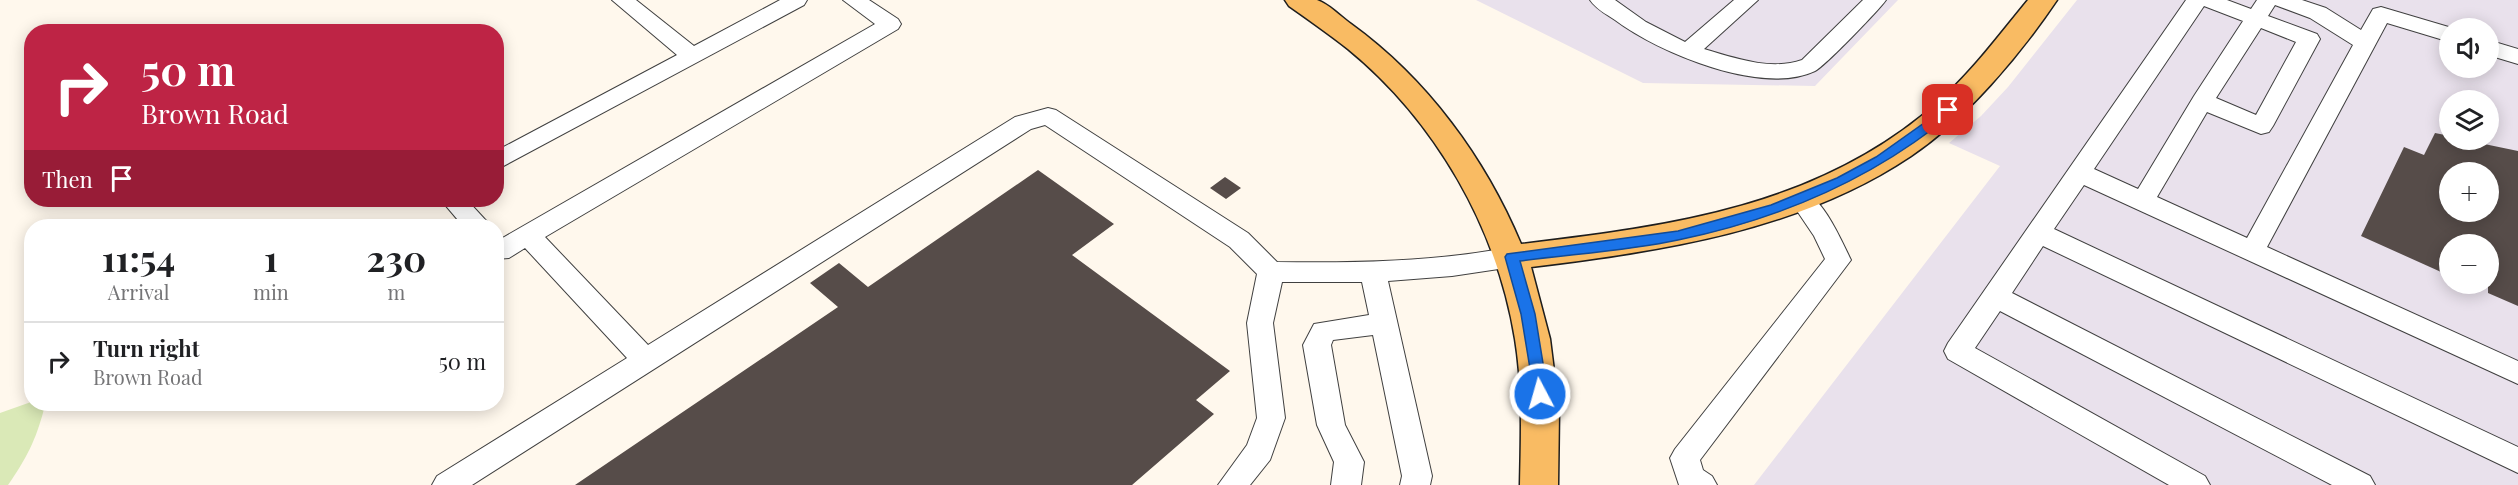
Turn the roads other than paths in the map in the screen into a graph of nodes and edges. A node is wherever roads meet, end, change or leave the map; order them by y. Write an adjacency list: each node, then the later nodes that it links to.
1 (623, 0): 17 (lane)
2 (796, 0): 17 (lane)
3 (854, 0): 27 (lane)
4 (1299, 0): 30 (main road)
5 (1601, 0): 16 (lane)
6 (1747, 0): 16 (lane)
7 (1875, 0): 16 (lane)
8 (2043, 0): 22 (main road)
9 (2197, 0): 21 (lane)
10 (2207, 0): 12 (lane)
11 (2281, 0): 14 (lane)
12 (2262, 9): 19 (lane); 19 (lane)
13 (2439, 32): 14 (lane)
14 (2364, 42): 29 (lane)
15 (2499, 51): 18 (lane)
16 (1687, 52)
17 (692, 55): 20 (lane)
18 (2518, 57)
19 (2202, 101): 23 (lane)
20 (504, 158)
21 (2080, 173): 23 (lane); 26 (lane)
22 (1801, 199): 30 (main road); 43 (lane)
23 (2143, 201): 29 (lane)
24 (460, 207): 25 (lane)
25 (471, 219)
26 (2037, 232): 33 (lane); 37 (lane)
27 (528, 235): 28 (lane); 35 (lane)
28 (504, 249)
29 (2252, 251): 36 (lane)
30 (1512, 257): 32 (lane); 42 (main road)
31 (1270, 272): 32 (lane); 35 (lane); 39 (lane)
32 (1373, 273): 34 (lane)
33 (1995, 296): 44 (lane); 45 (lane)
34 (1383, 323): 40 (lane); 41 (lane)
35 (646, 360): 38 (lane)
36 (2518, 372)
37 (2518, 461)
38 (447, 485)
39 (1233, 485)
40 (1346, 485)
41 (1415, 485)
42 (1539, 485)
43 (1702, 485)
44 (2195, 485)
45 (2360, 485)

